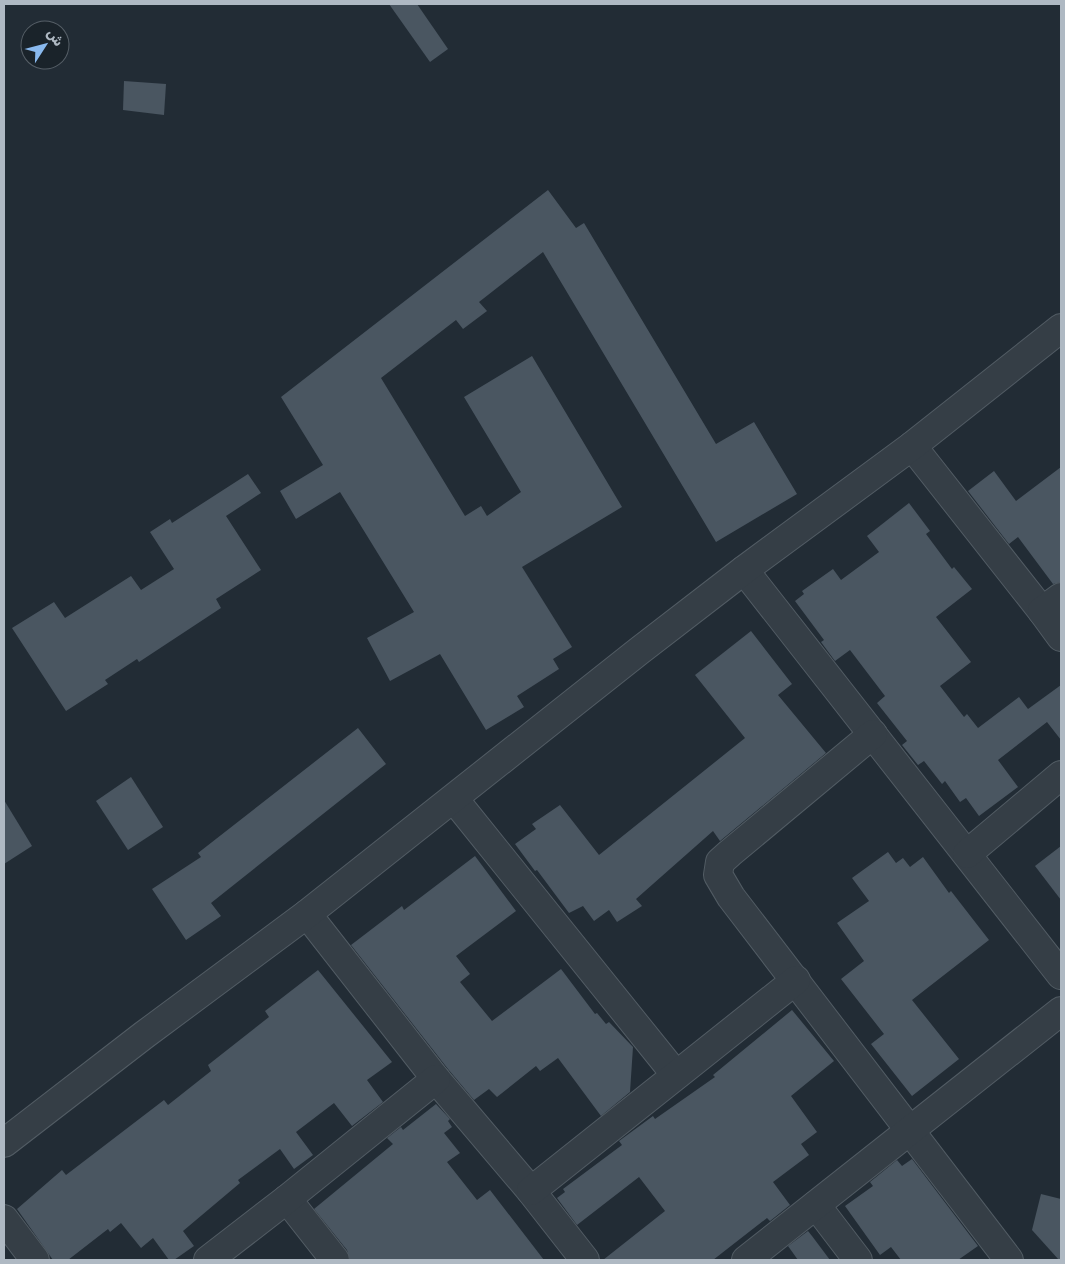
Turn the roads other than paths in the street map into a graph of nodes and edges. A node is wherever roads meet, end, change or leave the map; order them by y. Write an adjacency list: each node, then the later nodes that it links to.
1 (1061, 328): 2 (street)
2 (912, 446): 3 (street); 4 (street)
3 (744, 570): 6 (street); 8 (street)
4 (1052, 604): 5 (street)
5 (1061, 637)
6 (873, 734): 9 (street); 12 (street)
7 (1061, 775): 9 (street)
8 (454, 799): 10 (street); 14 (street)
9 (967, 854): 11 (street)
10 (306, 914): 15 (street); 17 (street)
11 (1061, 975)
12 (796, 980): 14 (street); 16 (street)
13 (1061, 1011): 16 (street)
14 (676, 1075): 18 (street)
15 (436, 1078): 18 (street); 19 (street)
16 (910, 1130): 20 (street); 28 (street)
17 (4, 1143)
18 (531, 1191): 25 (street)
19 (287, 1199): 23 (street); 24 (street)
20 (816, 1205): 26 (street); 27 (street)
21 (4, 1219): 22 (street)
22 (35, 1260)
23 (208, 1260)
24 (335, 1260)
25 (585, 1260)
26 (746, 1260)
27 (858, 1260)
28 (1010, 1260)

